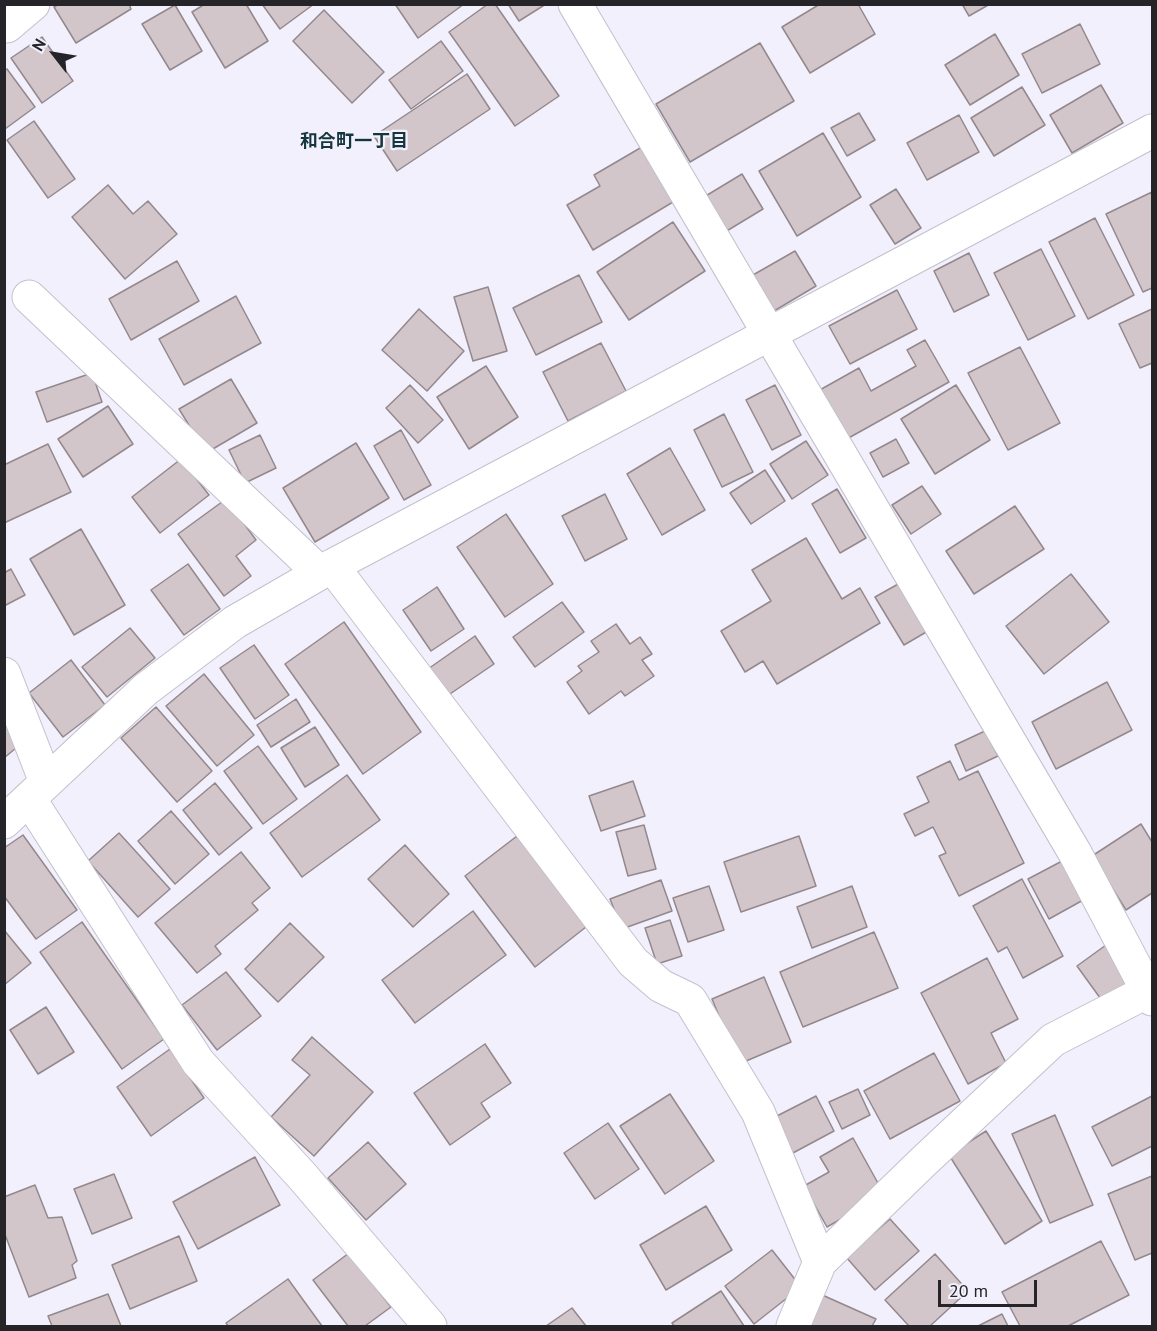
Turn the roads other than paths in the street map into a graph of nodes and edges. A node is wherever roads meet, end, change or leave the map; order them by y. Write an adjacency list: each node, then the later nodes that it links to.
1 (33, 4): 3 (street)
2 (575, 4): 6 (street)
3 (7, 26)
4 (1152, 131): 6 (street)
5 (29, 297): 7 (street)
6 (771, 335): 7 (street); 11 (street)
7 (326, 570): 9 (street); 12 (street)
8 (4, 674): 9 (street)
9 (38, 791): 10 (street); 13 (street)
10 (4, 822)
11 (1150, 995): 12 (street)
12 (820, 1262): 14 (street)
13 (423, 1324)
14 (793, 1326)

